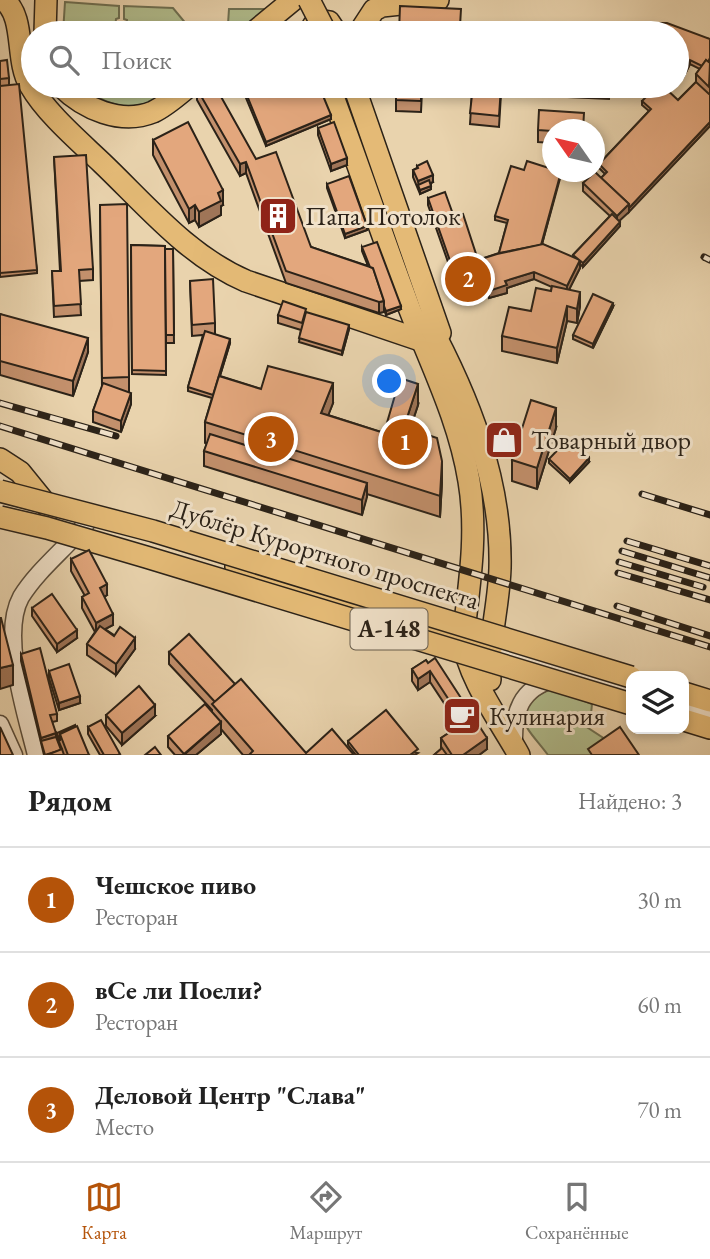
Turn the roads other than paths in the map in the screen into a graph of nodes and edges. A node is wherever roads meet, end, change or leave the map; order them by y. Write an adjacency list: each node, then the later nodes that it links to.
1 (4, 0): 10 (main road)
2 (47, 0): 6 (main road)
3 (293, 0): 7 (main road)
4 (309, 0): 8 (main road, bridge)
5 (438, 0): 9 (main road)
6 (46, 21)
7 (268, 21)
8 (320, 21)
9 (367, 21)
10 (21, 60)
11 (41, 98): 17 (main road)
12 (76, 98): 13 (main road)
13 (172, 98)
14 (333, 98): 17 (main road)
15 (356, 98): 18 (main road)
16 (357, 98): 18 (main road)
17 (423, 341): 24 (main road)
18 (446, 355): 25 (main road)
19 (0, 459): 21 (main road)
20 (0, 491): 27 (main road, Дублёр Курортного проспекта / А-148, bridge)
21 (40, 506): 22 (main road, А-148); 23 (main road)
22 (0, 516): 31 (main road, Дублёр Курортного проспекта / А-148, bridge)
23 (89, 520): 24 (main road); 40 (street)
24 (463, 639): 25 (main road); 33 (main road)
25 (490, 648): 26 (street); 33 (main road)
26 (580, 675): 28 (street); 38 (street)
27 (626, 675)
28 (626, 689)
29 (689, 695): 30 (main road)
30 (710, 701)
31 (626, 702)
32 (689, 708): 34 (street)
33 (494, 709): 38 (main road)
34 (710, 714)
35 (689, 722): 37 (main road)
36 (0, 724): 39 (street)
37 (710, 728)
38 (517, 751)
39 (14, 755)
40 (36, 755)

